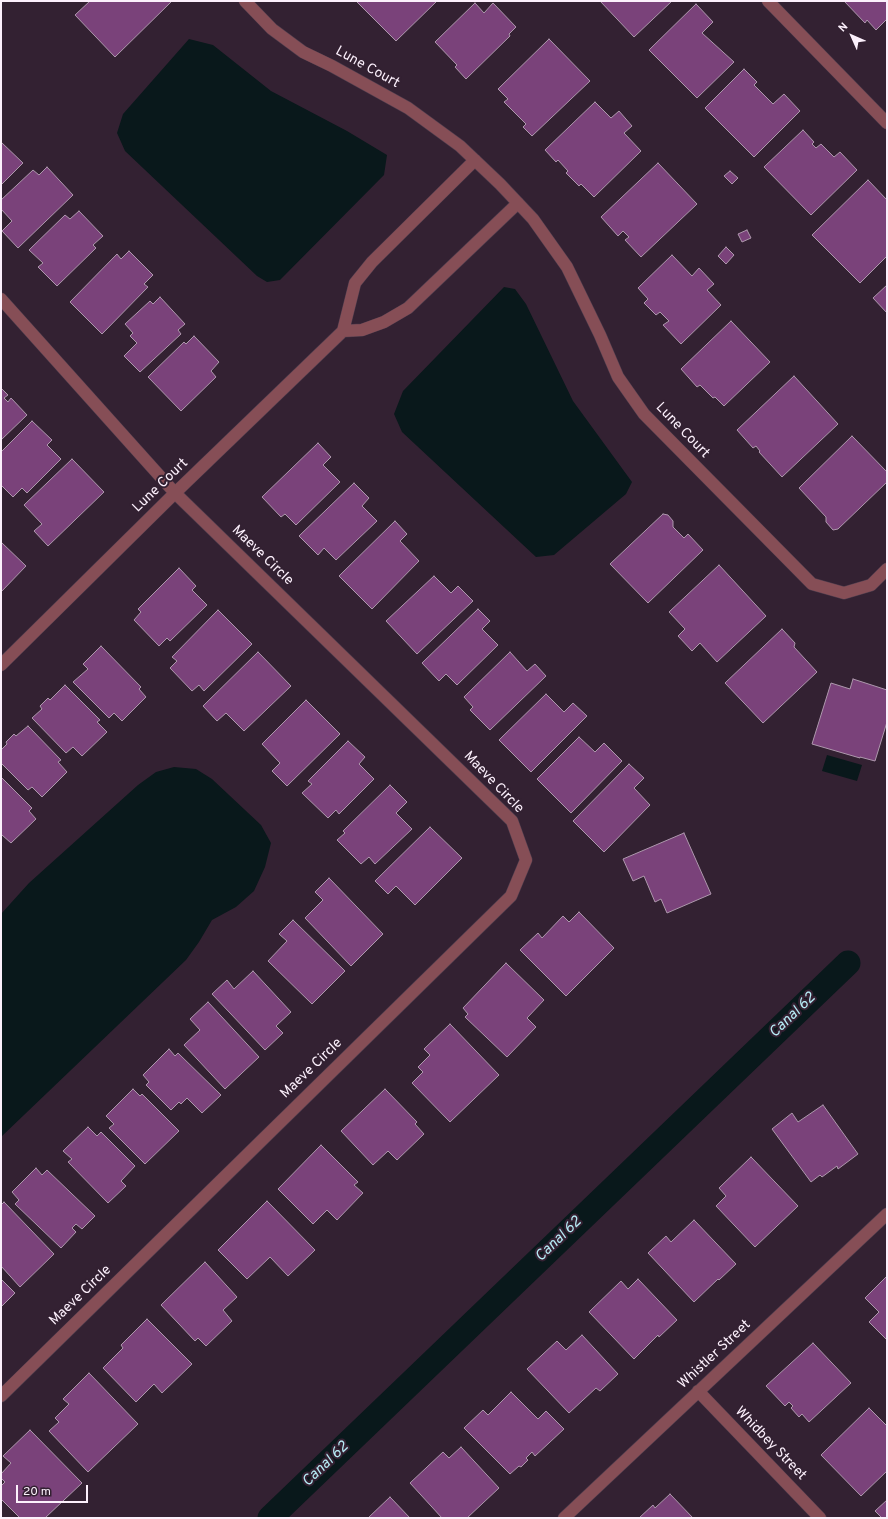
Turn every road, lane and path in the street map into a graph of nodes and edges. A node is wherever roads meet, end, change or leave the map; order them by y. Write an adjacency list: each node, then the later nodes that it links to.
1 (245, 1): 4 (street, Lune Court)
2 (768, 1): 3 (street)
3 (887, 123)
4 (475, 160): 5 (street, Lune Court); 7 (street)
5 (518, 203): 7 (street); 9 (street, Lune Court)
6 (1, 299): 8 (street, Maeve Circle)
7 (343, 331): 8 (street, Lune Court)
8 (175, 493): 10 (street, Lune Court); 13 (street, Maeve Circle)
9 (887, 569)
10 (1, 665)
11 (887, 1214): 12 (street, Whistler Street)
12 (698, 1391): 14 (street, Whistler Street); 15 (street, Whidbey Street)
13 (1, 1396)
14 (564, 1518)
15 (820, 1518)

